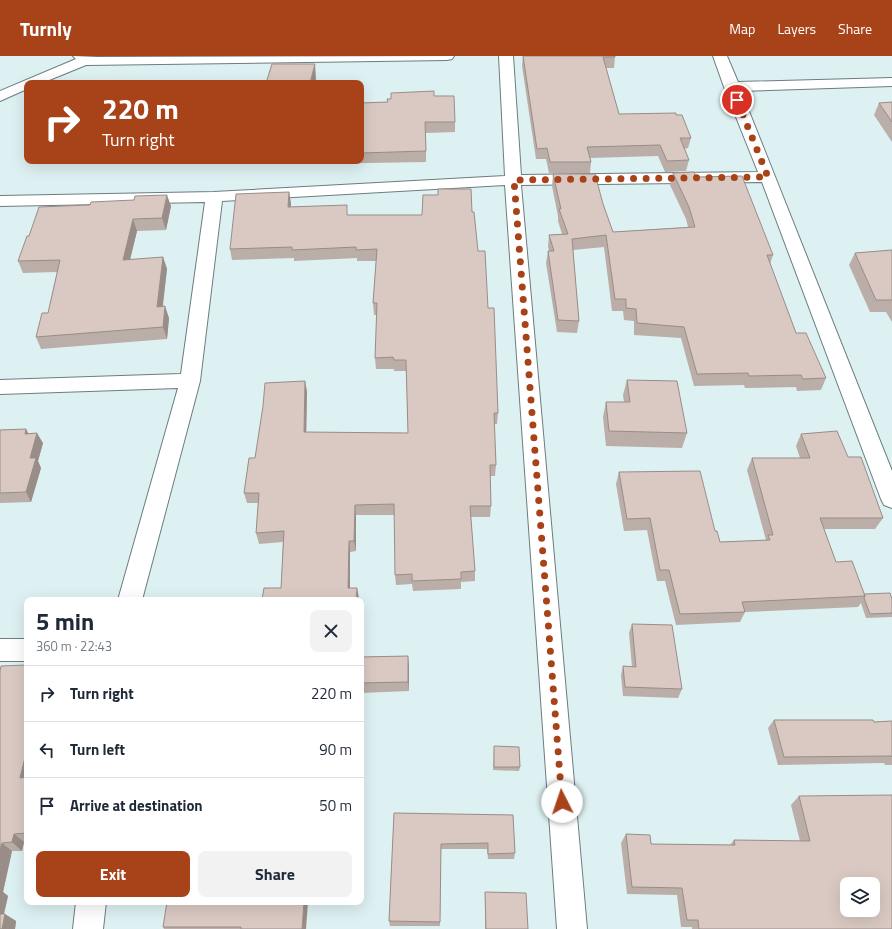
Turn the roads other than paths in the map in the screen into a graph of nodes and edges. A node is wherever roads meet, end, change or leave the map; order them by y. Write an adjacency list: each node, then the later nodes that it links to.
1 (447, 56): 4 (street)
2 (506, 56): 11 (street)
3 (720, 56): 8 (street)
4 (85, 58): 5 (street)
5 (37, 80)
6 (892, 82): 8 (street)
7 (24, 85): 9 (street)
8 (731, 87): 10 (street)
9 (0, 97)
10 (768, 177): 11 (street); 16 (street)
11 (514, 180): 12 (street); 23 (street)
12 (214, 197): 13 (street); 14 (street)
13 (0, 201)
14 (190, 381): 15 (street); 18 (street)
15 (0, 387)
16 (887, 471): 17 (street)
17 (892, 499)
18 (131, 597)
19 (0, 650): 20 (street)
20 (24, 650)
21 (91, 905): 22 (street)
22 (88, 929)
23 (572, 929)

